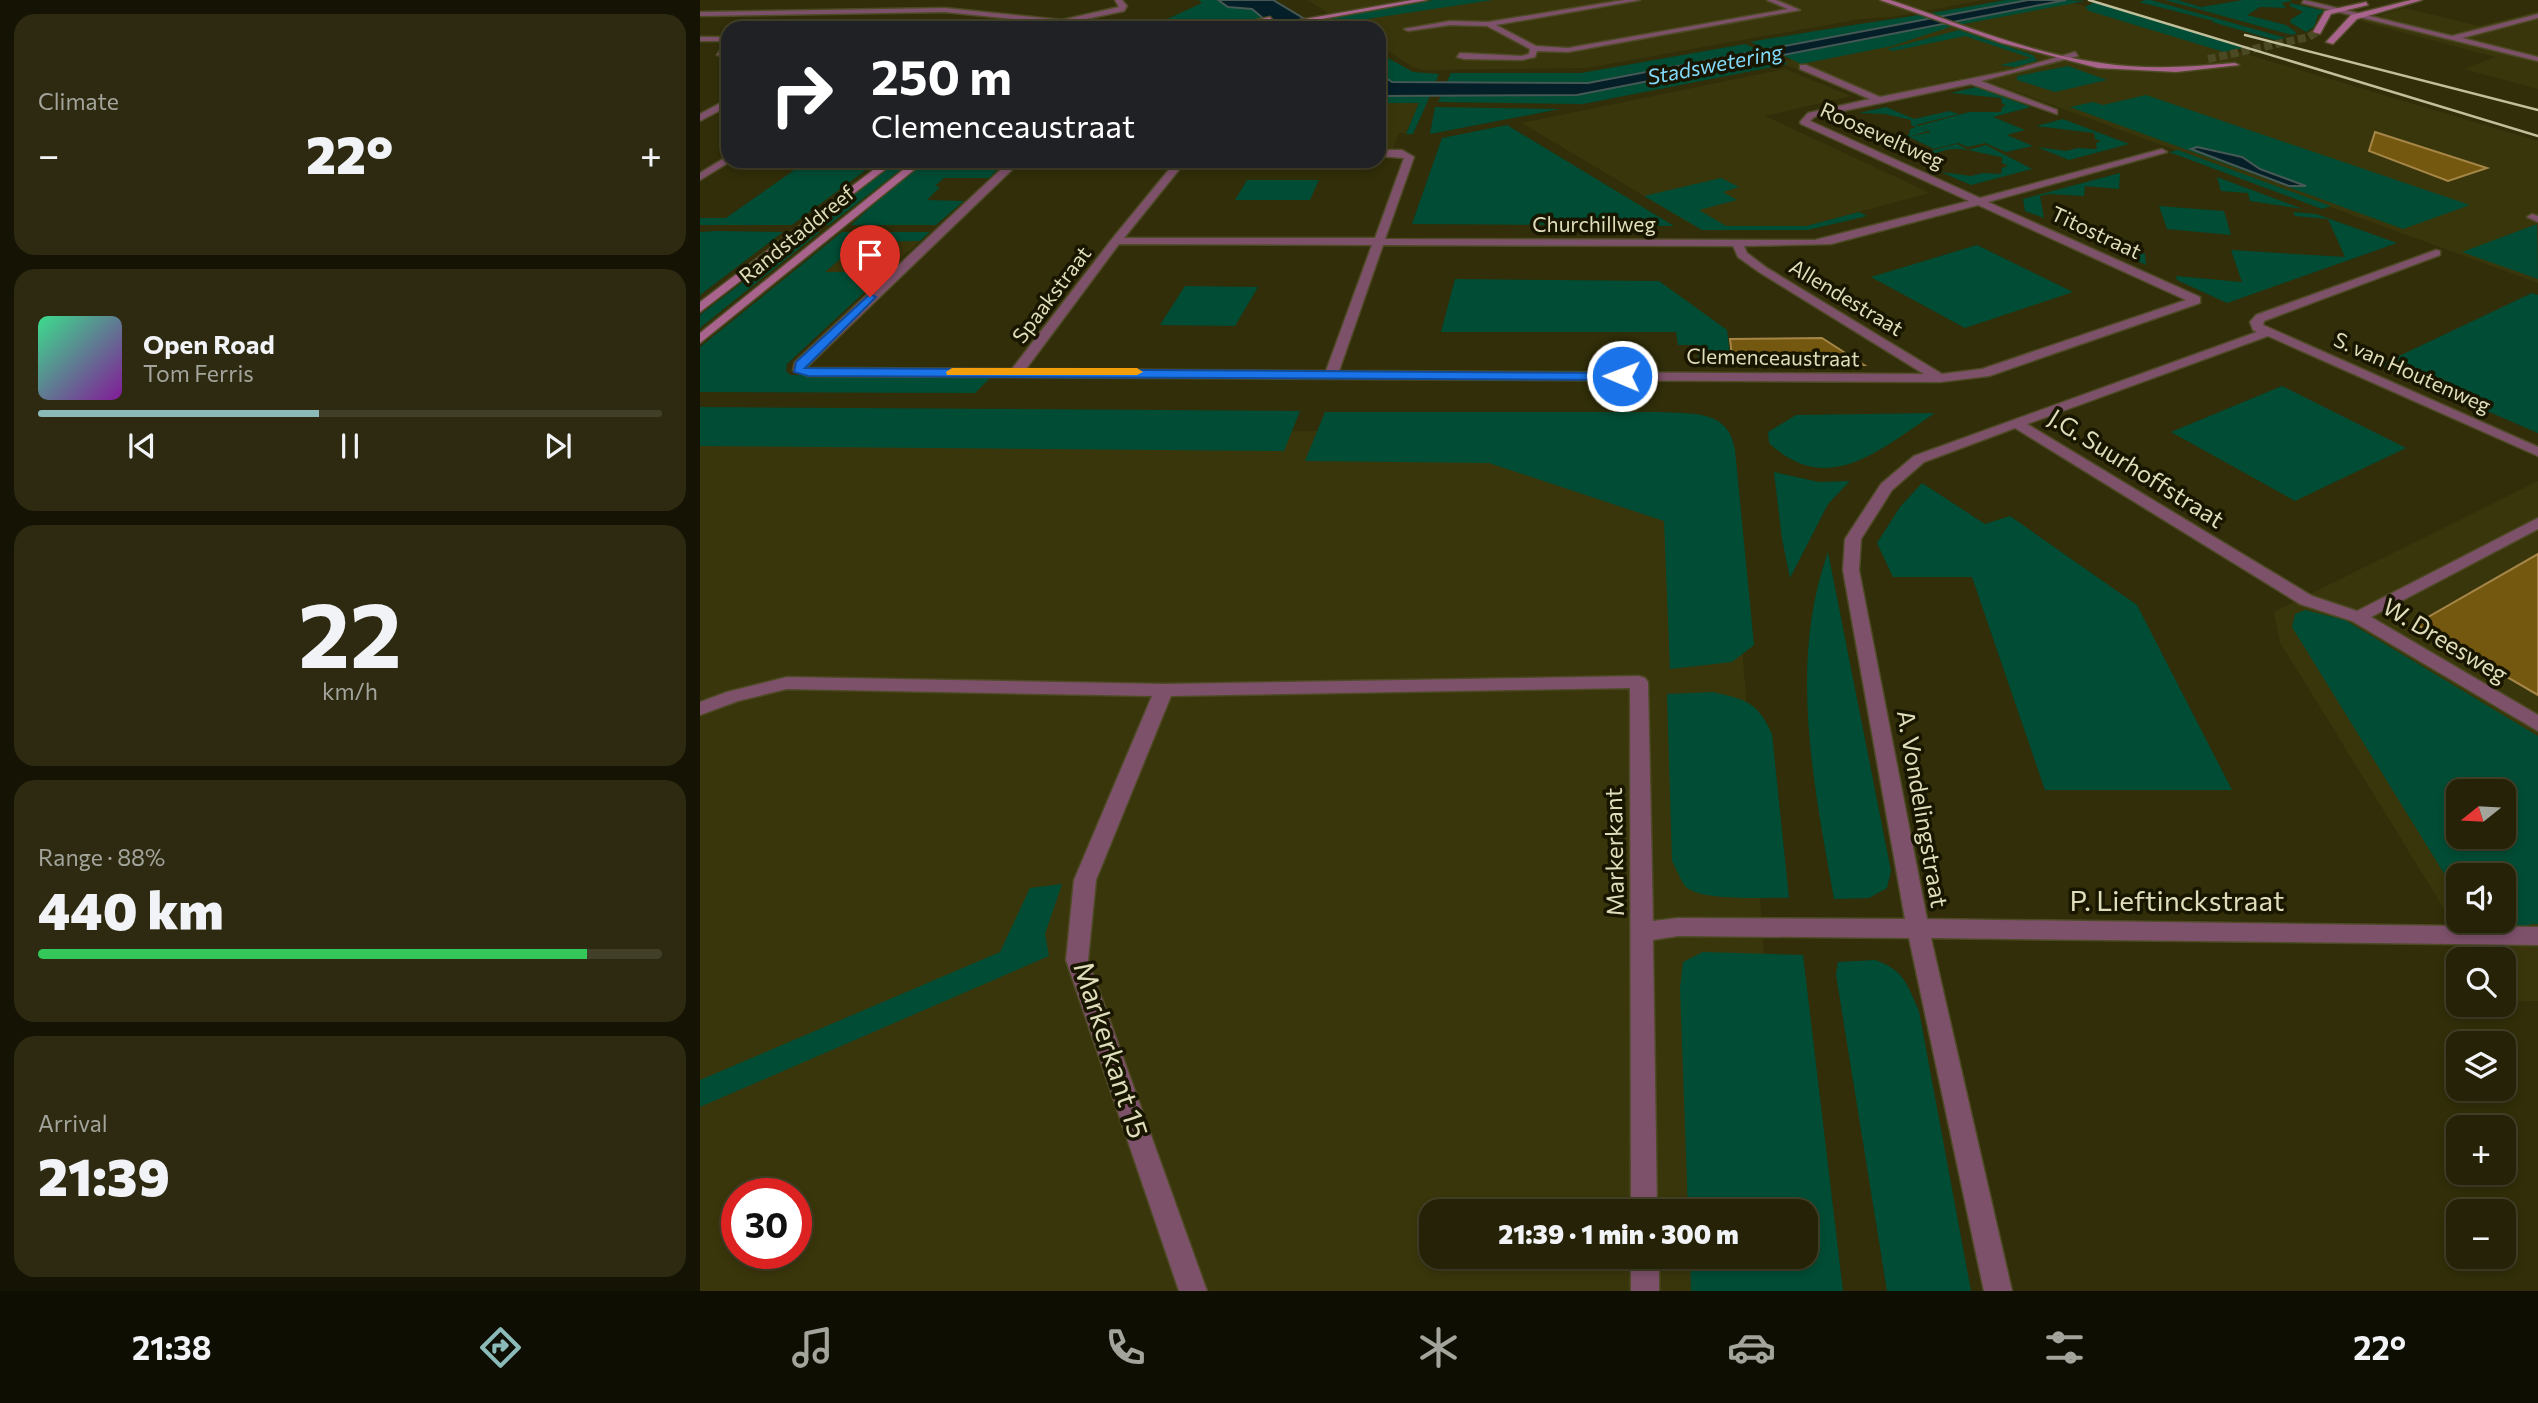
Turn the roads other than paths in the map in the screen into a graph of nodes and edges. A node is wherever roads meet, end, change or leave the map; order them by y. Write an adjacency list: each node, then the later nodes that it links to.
1 (893, 0): 13 (street)
2 (1118, 0): 19 (street)
3 (1380, 0): 20 (main road)
4 (1424, 0): 21 (main road)
5 (1637, 0): 22 (street)
6 (1770, 0): 29 (street)
7 (1883, 0): 32 (main road)
8 (1899, 0): 30 (main road)
9 (2384, 0): 12 (main road)
10 (2419, 0): 15 (main road)
11 (2301, 1): 12 (street)
12 (2339, 10): 15 (street); 24 (main road)
13 (881, 12): 14 (street); 17 (street); 18 (street)
14 (700, 14)
15 (2357, 16): 25 (street); 28 (main road)
16 (2538, 16): 25 (street)
17 (867, 21)
18 (1053, 21)
19 (1067, 21)
20 (1276, 21)
21 (1290, 21)
22 (1488, 24): 23 (street); 29 (street)
23 (1408, 29)
24 (2317, 32)
25 (2453, 38): 34 (street)
26 (700, 39): 27 (street)
27 (721, 39)
28 (2330, 42)
29 (1534, 48): 31 (street)
30 (2075, 54): 32 (street, Rooseveltweg); 33 (main road)
31 (1460, 55)
32 (2063, 58): 35 (main road); 37 (street, Rooseveltweg)
33 (2208, 59)
34 (2538, 59)
35 (2235, 65)
36 (1803, 67): 38 (street, Rooseveltweg)
37 (1970, 80): 38 (street, Rooseveltweg); 42 (street)
38 (1879, 100): 54 (street, Rooseveltweg)
39 (709, 102): 40 (street)
40 (721, 102)
41 (721, 106): 43 (street)
42 (2054, 112)
43 (700, 118)
44 (2162, 152): 54 (street, Churchillweg)
45 (1386, 153): 56 (street)
46 (709, 158): 47 (street)
47 (721, 159)
48 (721, 164): 53 (street)
49 (882, 168): 60 (main road, Randstaddreef)
50 (911, 168): 62 (main road, Randstaddreef)
51 (1009, 168): 63 (street, Clemenceaustraat)
52 (1175, 168): 55 (street)
53 (700, 177)
54 (1979, 201): 57 (street, Churchillweg); 59 (street, Titostraat)
55 (1116, 241): 56 (street, Churchillweg); 63 (street, Spaakstraat)
56 (1378, 243): 57 (street, Churchillweg); 64 (street)
57 (1738, 245): 65 (street, Allendestraat)
58 (2435, 253): 61 (street)
59 (2196, 300): 65 (street, Clemenceaustraat)
60 (700, 308)
61 (2268, 332): 66 (street, J.G. Suurhoffstraat); 67 (street, S. van Houtenweg)
62 (700, 340)
63 (1017, 372): 64 (street, Clemenceaustraat)
64 (1332, 373): 65 (street, Clemenceaustraat)
65 (1940, 378)
66 (2016, 423): 69 (street, J.G. Suurhoffstraat); 74 (street, A. Vondelingstraat)
67 (2538, 452)
68 (2538, 523): 69 (street, W. Dreesweg)
69 (2358, 617): 72 (street, W. Dreesweg)
70 (1164, 690): 71 (street); 75 (street, Markerkant); 79 (street, Markerkant 15)
71 (700, 709)
72 (2538, 724)
73 (1815, 928): 74 (street, P. Lieftinckstraat); 75 (street, Markerkant)
74 (1918, 930): 76 (street, P. Lieftinckstraat); 81 (street, A. Vondelingstraat)
75 (1642, 932): 77 (street)
76 (2538, 936)
77 (1644, 1199)
78 (1645, 1269): 80 (street)
79 (1194, 1291)
80 (1645, 1291)
81 (1998, 1291)

